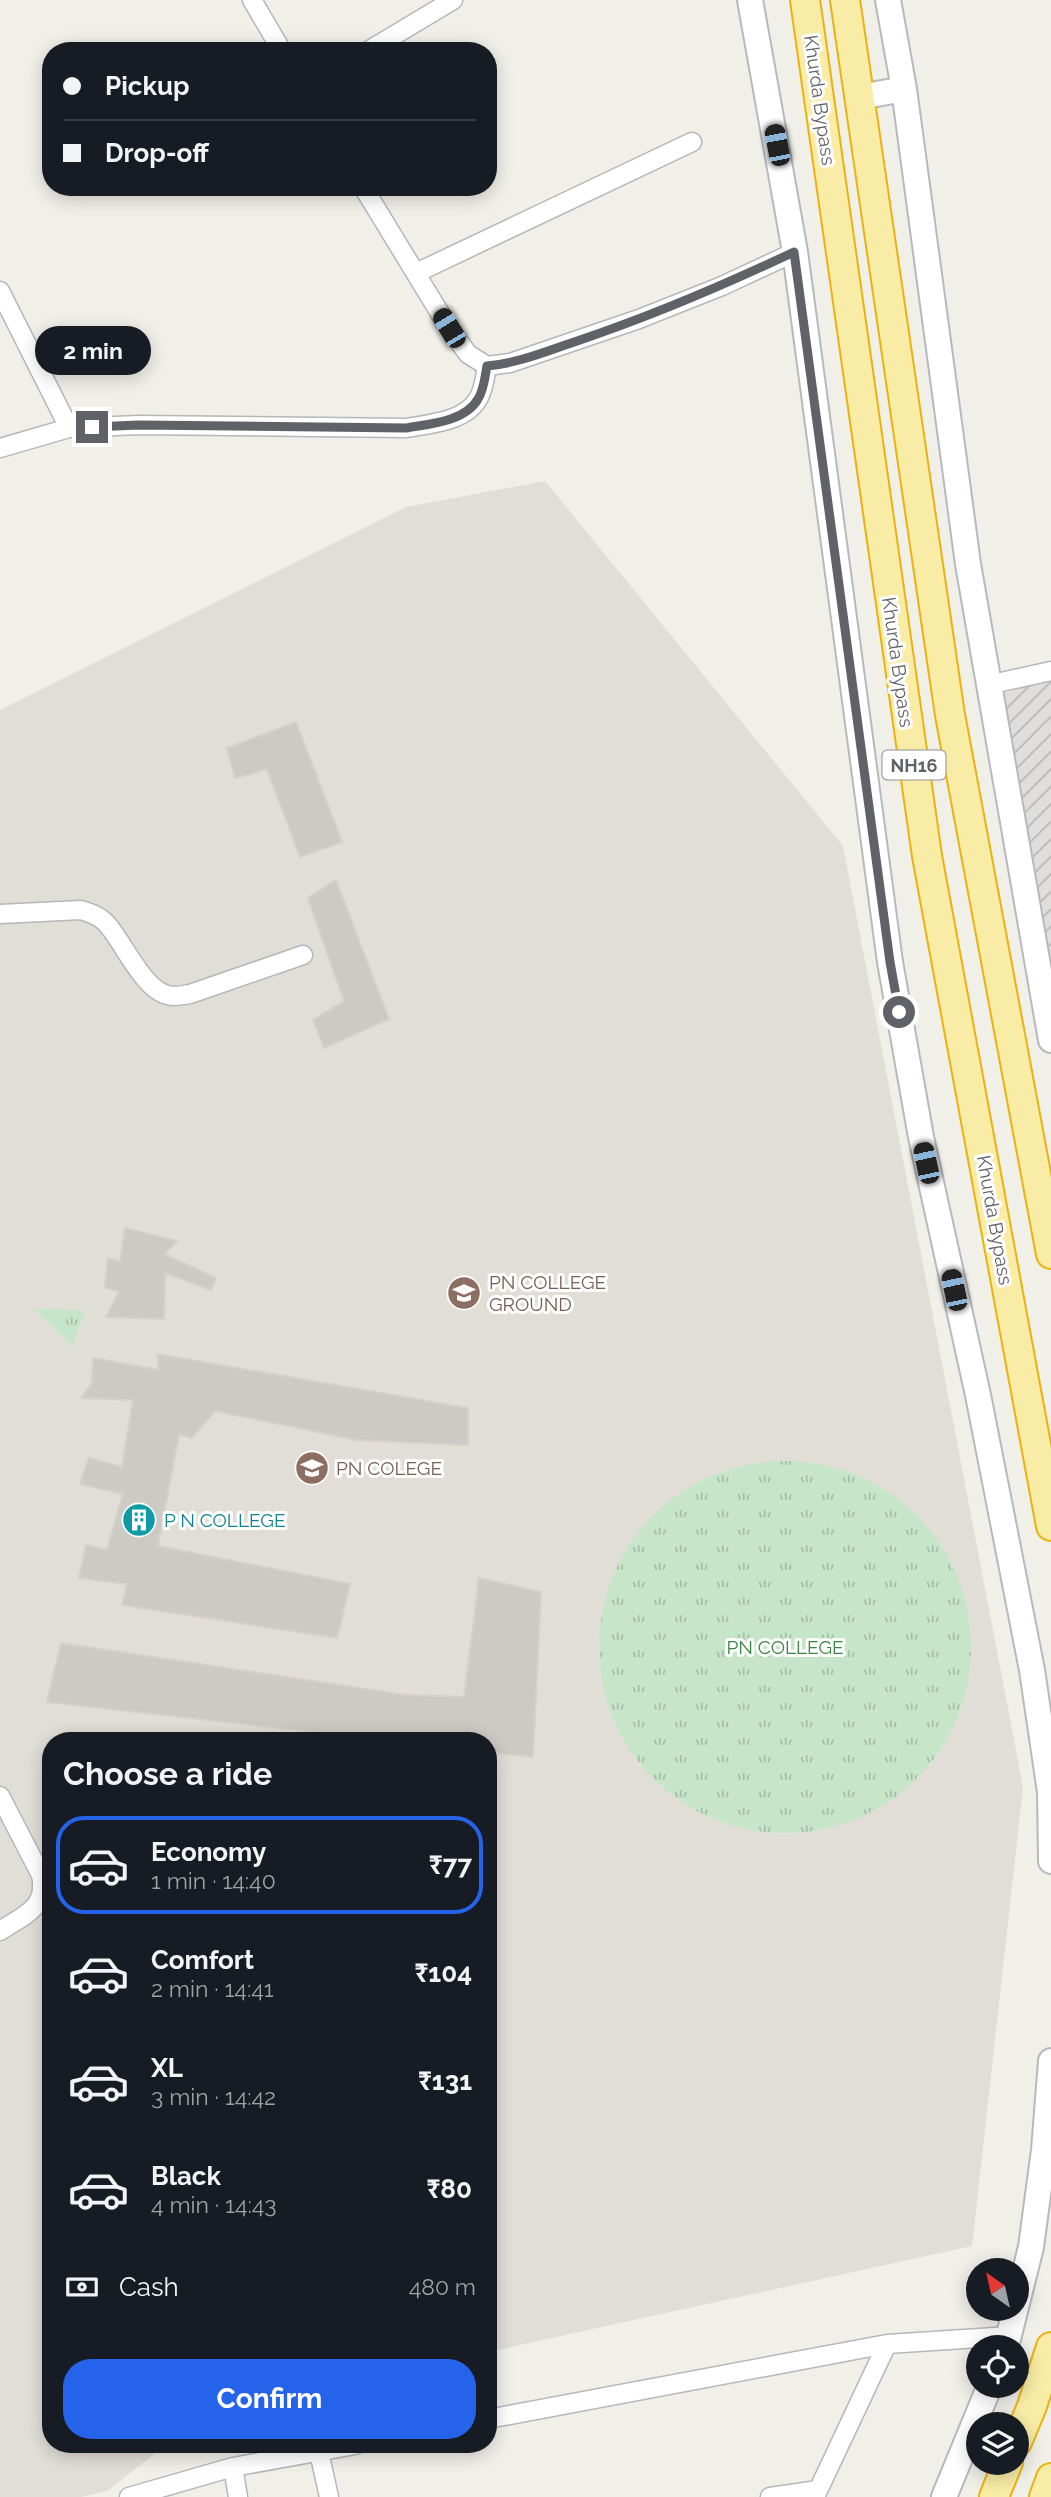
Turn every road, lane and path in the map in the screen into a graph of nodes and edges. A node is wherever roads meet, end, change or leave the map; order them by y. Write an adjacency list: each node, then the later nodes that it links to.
1 (252, 0): 7 (street)
2 (453, 0): 8 (street)
3 (750, 0): 13 (main road)
4 (805, 0): 25 (highway, Khurda Bypass / NH16)
5 (845, 0): 10 (highway, Khurda Bypass / NH16)
6 (888, 0): 9 (main road)
7 (277, 42)
8 (383, 42)
9 (904, 89): 10 (main road); 20 (main road)
10 (860, 97): 24 (highway, Khurda Bypass / NH16)
11 (691, 142): 14 (street)
12 (369, 196): 14 (street)
13 (794, 252): 16 (street); 27 (main road)
14 (416, 273): 16 (street)
15 (0, 292): 17 (street)
16 (487, 366): 17 (street)
17 (69, 428): 18 (street)
18 (0, 448)
19 (1051, 671): 20 (street)
20 (989, 685): 23 (main road)
21 (0, 914): 22 (street)
22 (303, 955)
23 (1051, 1040)
24 (1051, 1254)
25 (1051, 1526)
26 (0, 1796): 28 (street)
27 (1051, 1861)
28 (42, 1879)
29 (42, 1898): 30 (street)
30 (0, 1931)
31 (1051, 2061): 32 (main road)
32 (1010, 2335)
33 (966, 2343): 34 (street)
34 (887, 2344): 38 (street); 44 (street)
35 (1051, 2347): 37 (highway)
36 (985, 2398): 49 (main road)
37 (1029, 2413)
38 (497, 2417)
39 (313, 2453): 41 (street)
40 (319, 2453): 47 (street)
41 (233, 2467): 45 (street); 46 (street)
42 (1003, 2475): 50 (highway)
43 (1051, 2478): 51 (highway)
44 (816, 2493): 48 (street)
45 (130, 2497)
46 (238, 2497)
47 (329, 2497)
48 (770, 2497)
49 (944, 2497)
50 (994, 2497)
51 (1044, 2497)

